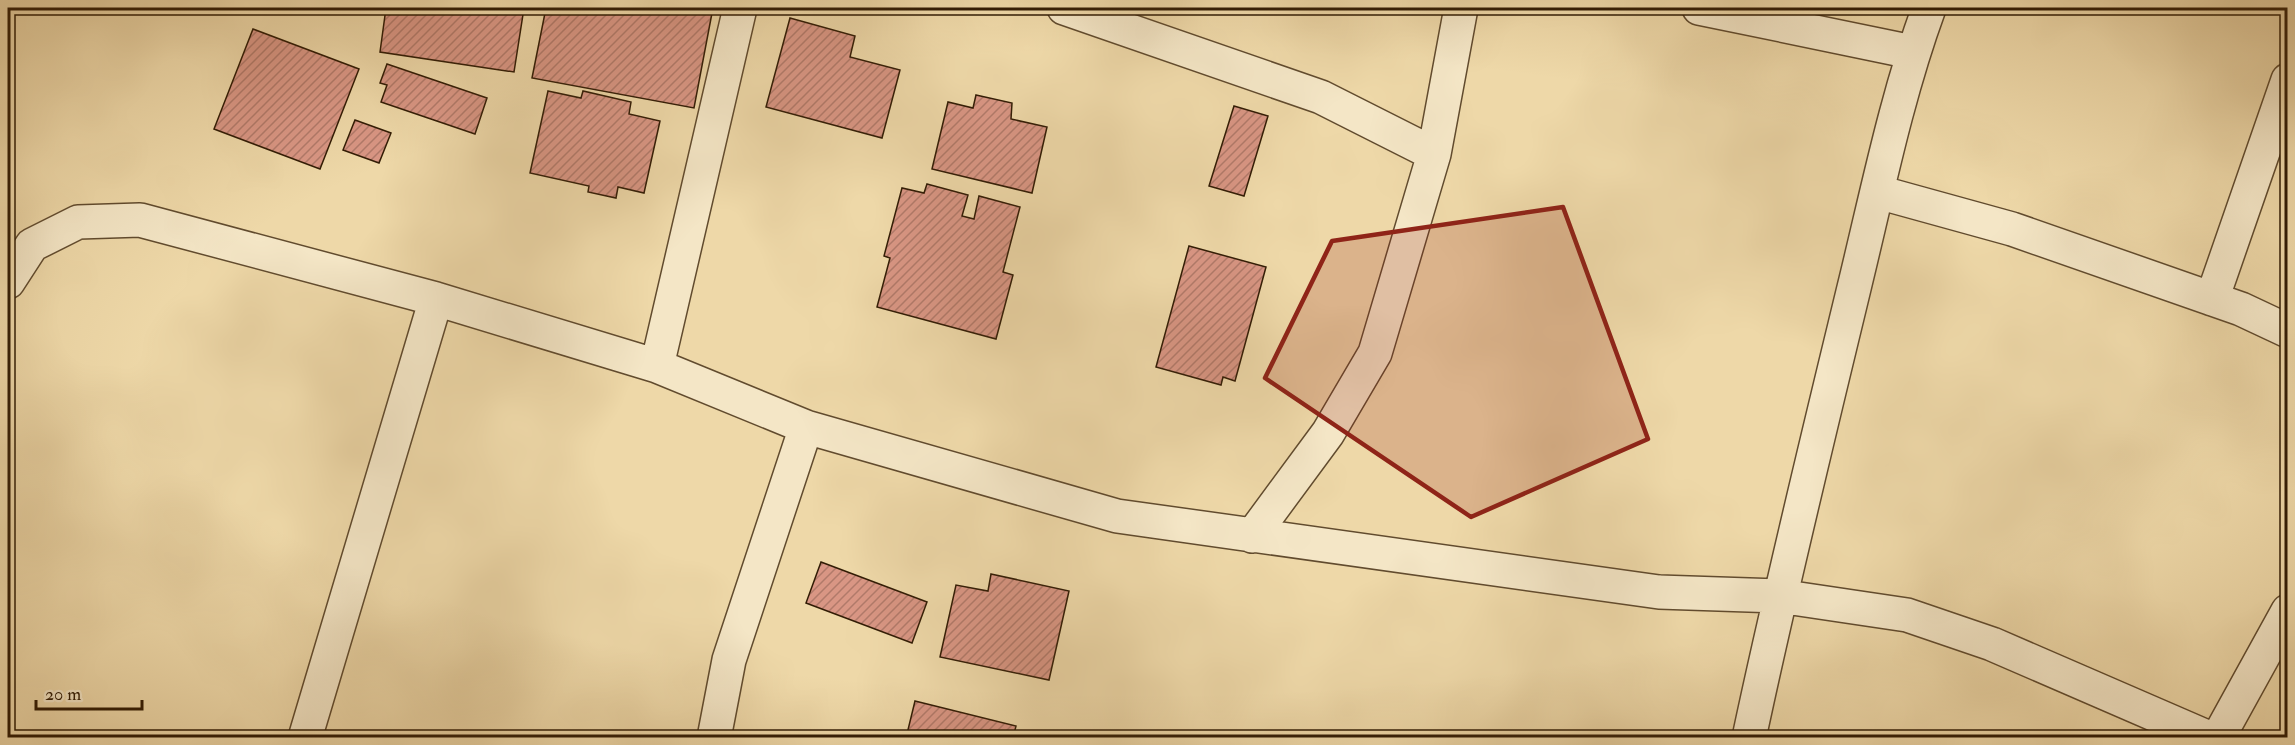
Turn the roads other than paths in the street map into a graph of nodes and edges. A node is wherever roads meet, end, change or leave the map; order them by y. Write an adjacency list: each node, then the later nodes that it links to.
1 (740, 8): 14 (street)
2 (1064, 8): 8 (street)
3 (1461, 8): 8 (street)
4 (1699, 8): 6 (street)
5 (1929, 8): 6 (street)
6 (1912, 52): 9 (street)
7 (2288, 80): 12 (street)
8 (1434, 154): 16 (street)
9 (1878, 192): 12 (street); 17 (street)
10 (8, 282): 11 (street)
11 (436, 299): 14 (street); 19 (street)
12 (2212, 299): 13 (street)
13 (2288, 331)
14 (657, 366): 15 (street)
15 (807, 427): 16 (street); 20 (street)
16 (1252, 536): 17 (street)
17 (1779, 596): 21 (street); 22 (street)
18 (2288, 611): 23 (street)
19 (305, 738)
20 (714, 738)
21 (1749, 738)
22 (2209, 738)
23 (2218, 738)

